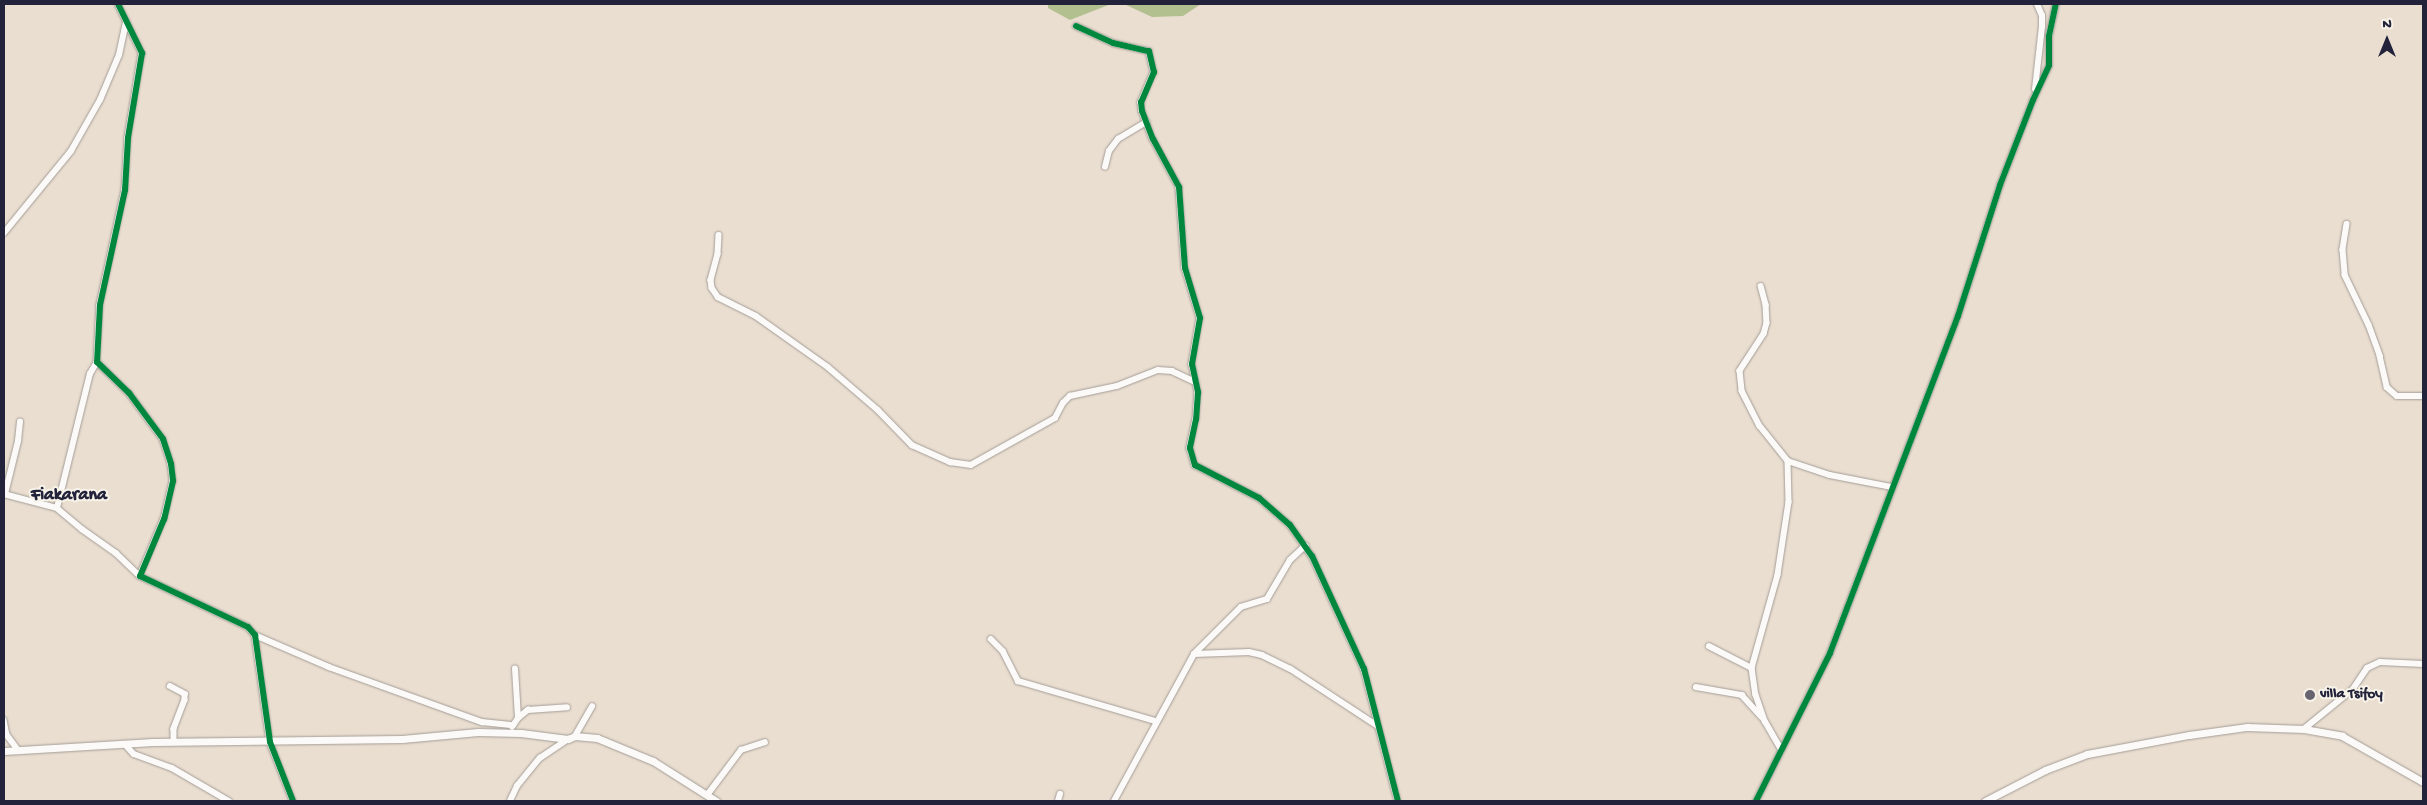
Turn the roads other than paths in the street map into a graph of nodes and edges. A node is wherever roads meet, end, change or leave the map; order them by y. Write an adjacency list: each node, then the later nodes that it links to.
1 (118, 4): 4 (street)
2 (2037, 4): 6 (street)
3 (2056, 4): 6 (street)
4 (126, 21): 10 (street); 13 (street)
5 (1076, 26): 7 (street)
6 (2033, 100): 18 (street)
7 (1146, 122): 8 (street); 14 (street)
8 (1105, 166)
9 (2348, 224): 15 (street)
10 (4, 233)
11 (718, 235): 14 (street)
12 (1761, 286): 17 (street)
13 (98, 362): 20 (street); 22 (street)
14 (1196, 382): 21 (street)
15 (2423, 396)
16 (20, 422): 19 (street)
17 (1788, 461): 18 (street); 28 (street)
18 (1892, 487): 47 (street)
19 (5, 494): 20 (street)
20 (57, 508): 22 (street)
21 (1305, 546): 26 (street); 39 (street)
22 (140, 576): 23 (street)
23 (255, 635): 38 (street); 44 (street)
24 (991, 639): 36 (street)
25 (1708, 646): 28 (street)
26 (1194, 654): 36 (street); 39 (street)
27 (2423, 664): 40 (street)
28 (1752, 668): 37 (street)
29 (515, 669): 34 (street)
30 (170, 686): 43 (street)
31 (1696, 687): 37 (street)
32 (592, 706): 42 (street)
33 (567, 707): 34 (street)
34 (518, 718): 38 (street)
35 (4, 720): 49 (street)
36 (1156, 721): 58 (street)
37 (1765, 721): 47 (street)
38 (513, 725): 41 (street)
39 (1378, 726): 59 (street)
40 (2304, 729): 50 (street); 61 (street)
41 (508, 732): 42 (street); 44 (street)
42 (571, 738): 51 (street); 55 (street)
43 (174, 742): 44 (street); 46 (street)
44 (270, 742): 54 (street)
45 (765, 742): 51 (street)
46 (125, 744): 49 (street); 53 (street)
47 (1781, 749): 60 (street)
48 (4, 751): 49 (street)
49 (19, 751)
50 (2423, 782)
51 (708, 794): 56 (street)
52 (1060, 794): 57 (street)
53 (229, 801)
54 (293, 801)
55 (510, 801)
56 (716, 801)
57 (1058, 801)
58 (1114, 801)
59 (1398, 801)
60 (1756, 801)
61 (1986, 801)

